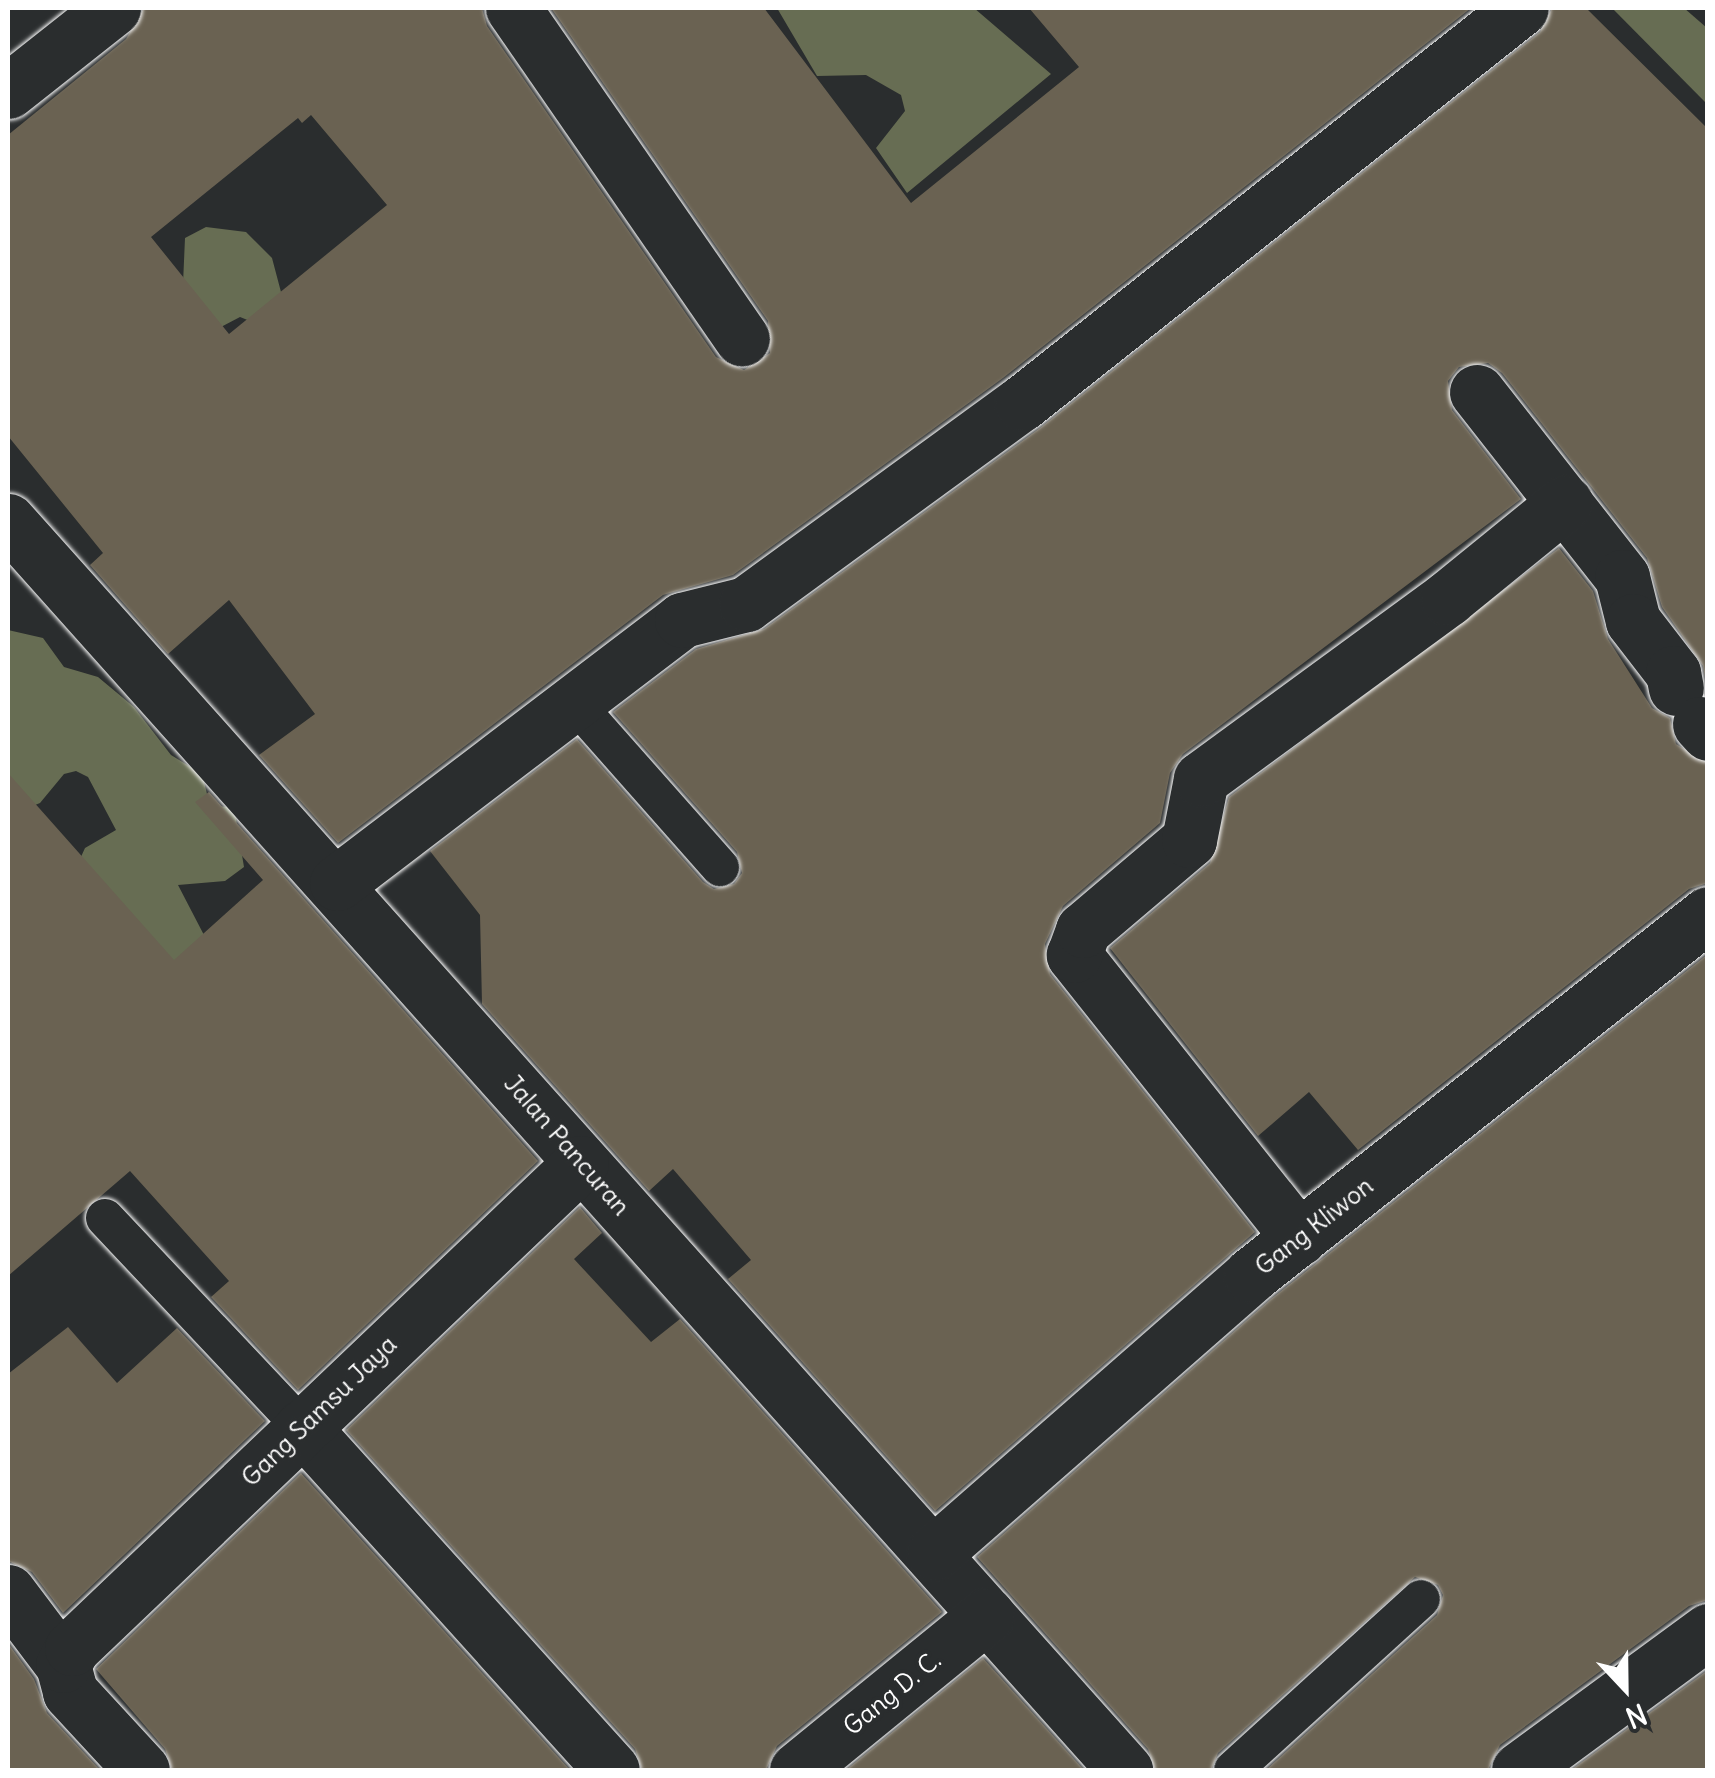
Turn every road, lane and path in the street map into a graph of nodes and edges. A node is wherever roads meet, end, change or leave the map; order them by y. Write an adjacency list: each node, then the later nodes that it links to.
1 (113, 8): 4 (street)
2 (514, 8): 5 (street)
3 (1521, 8): 9 (street)
4 (8, 91)
5 (742, 339)
6 (1477, 392): 7 (street)
7 (1565, 502): 10 (street); 16 (street)
8 (8, 520): 12 (street, Jalan Pancuran)
9 (573, 702): 11 (lane); 12 (street)
10 (1695, 715)
11 (720, 867)
12 (338, 884): 14 (street, Jalan Pancuran)
13 (1708, 914): 16 (street, Gang Kliwon)
14 (581, 1163): 17 (street, Gang Samsu Jaya); 18 (street, Jalan Pancuran)
15 (105, 1218): 17 (lane)
16 (1300, 1238): 18 (street, Gang Kliwon)
17 (302, 1427): 23 (street, Gang Samsu Jaya); 25 (street)
18 (934, 1554): 21 (street, Jalan Pancuran)
19 (8, 1592): 23 (street)
20 (1421, 1599): 28 (lane)
21 (988, 1615): 26 (street, Gang D. C.); 27 (street, Jalan Pancuran)
22 (1708, 1630): 29 (street)
23 (63, 1664): 24 (street)
24 (142, 1770)
25 (612, 1770)
26 (797, 1770)
27 (1125, 1770)
28 (1234, 1770)
29 (1519, 1770)

